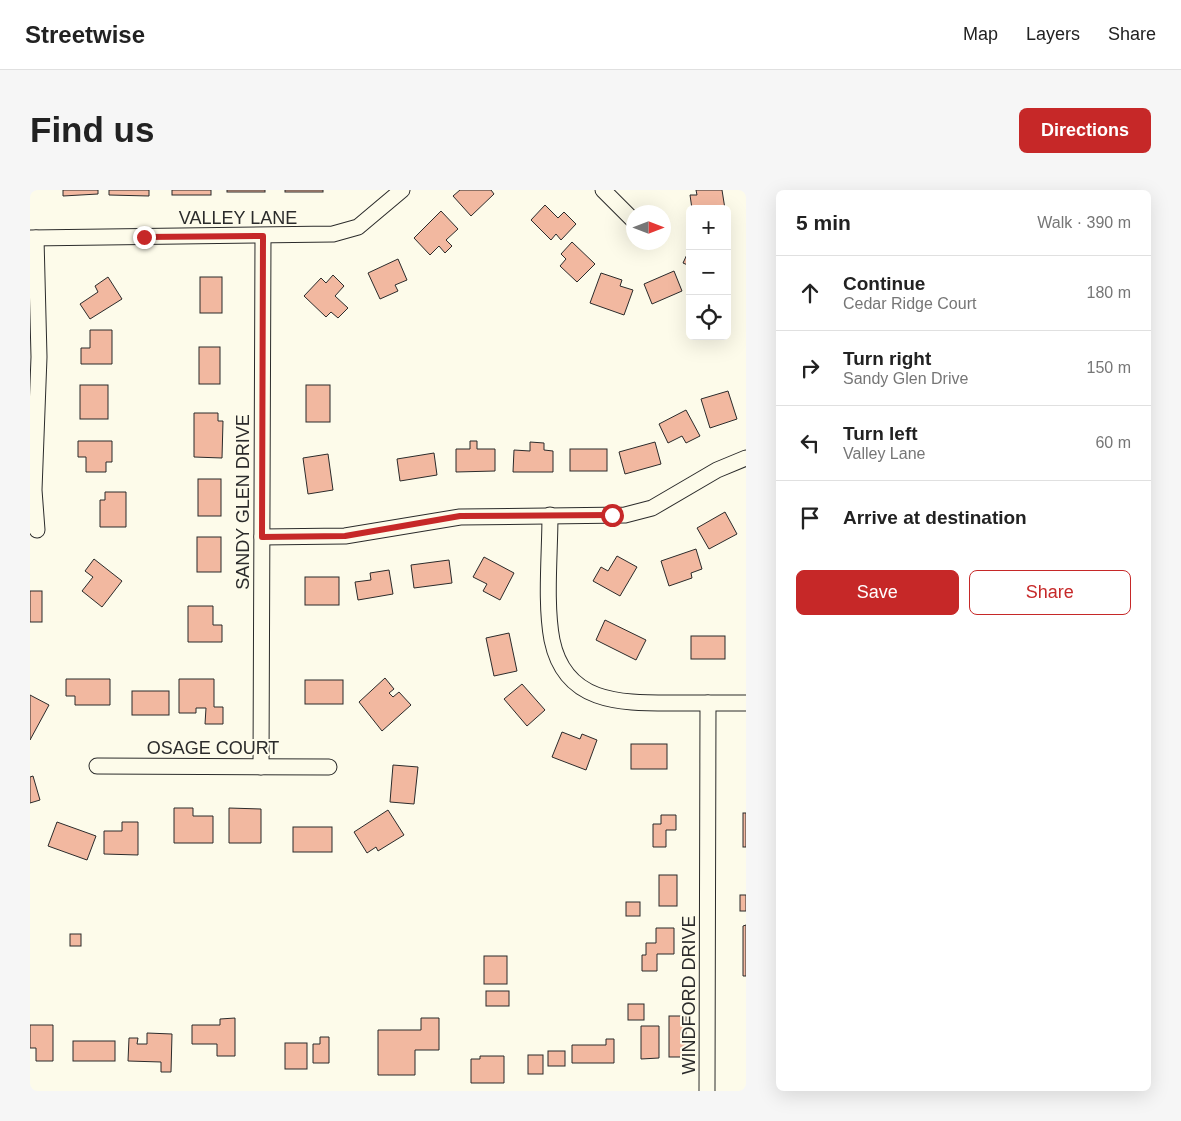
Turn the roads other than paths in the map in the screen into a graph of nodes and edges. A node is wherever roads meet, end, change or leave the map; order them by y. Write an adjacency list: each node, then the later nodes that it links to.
1 (402, 190): 4 (street, VALLEY LANE)
2 (603, 190): 3 (street)
3 (626, 213)
4 (263, 236): 5 (street, VALLEY LANE); 9 (street, SANDY GLEN DRIVE)
5 (33, 238): 8 (street)
6 (746, 458): 7 (street)
7 (550, 515): 9 (street); 10 (street)
8 (37, 530)
9 (262, 537): 14 (street, SANDY GLEN DRIVE)
10 (708, 703): 11 (street); 15 (street, WINDFORD DRIVE)
11 (746, 703)
12 (97, 766): 14 (street, OSAGE COURT)
13 (329, 766): 14 (street, OSAGE COURT)
14 (261, 767)
15 (707, 1091)

